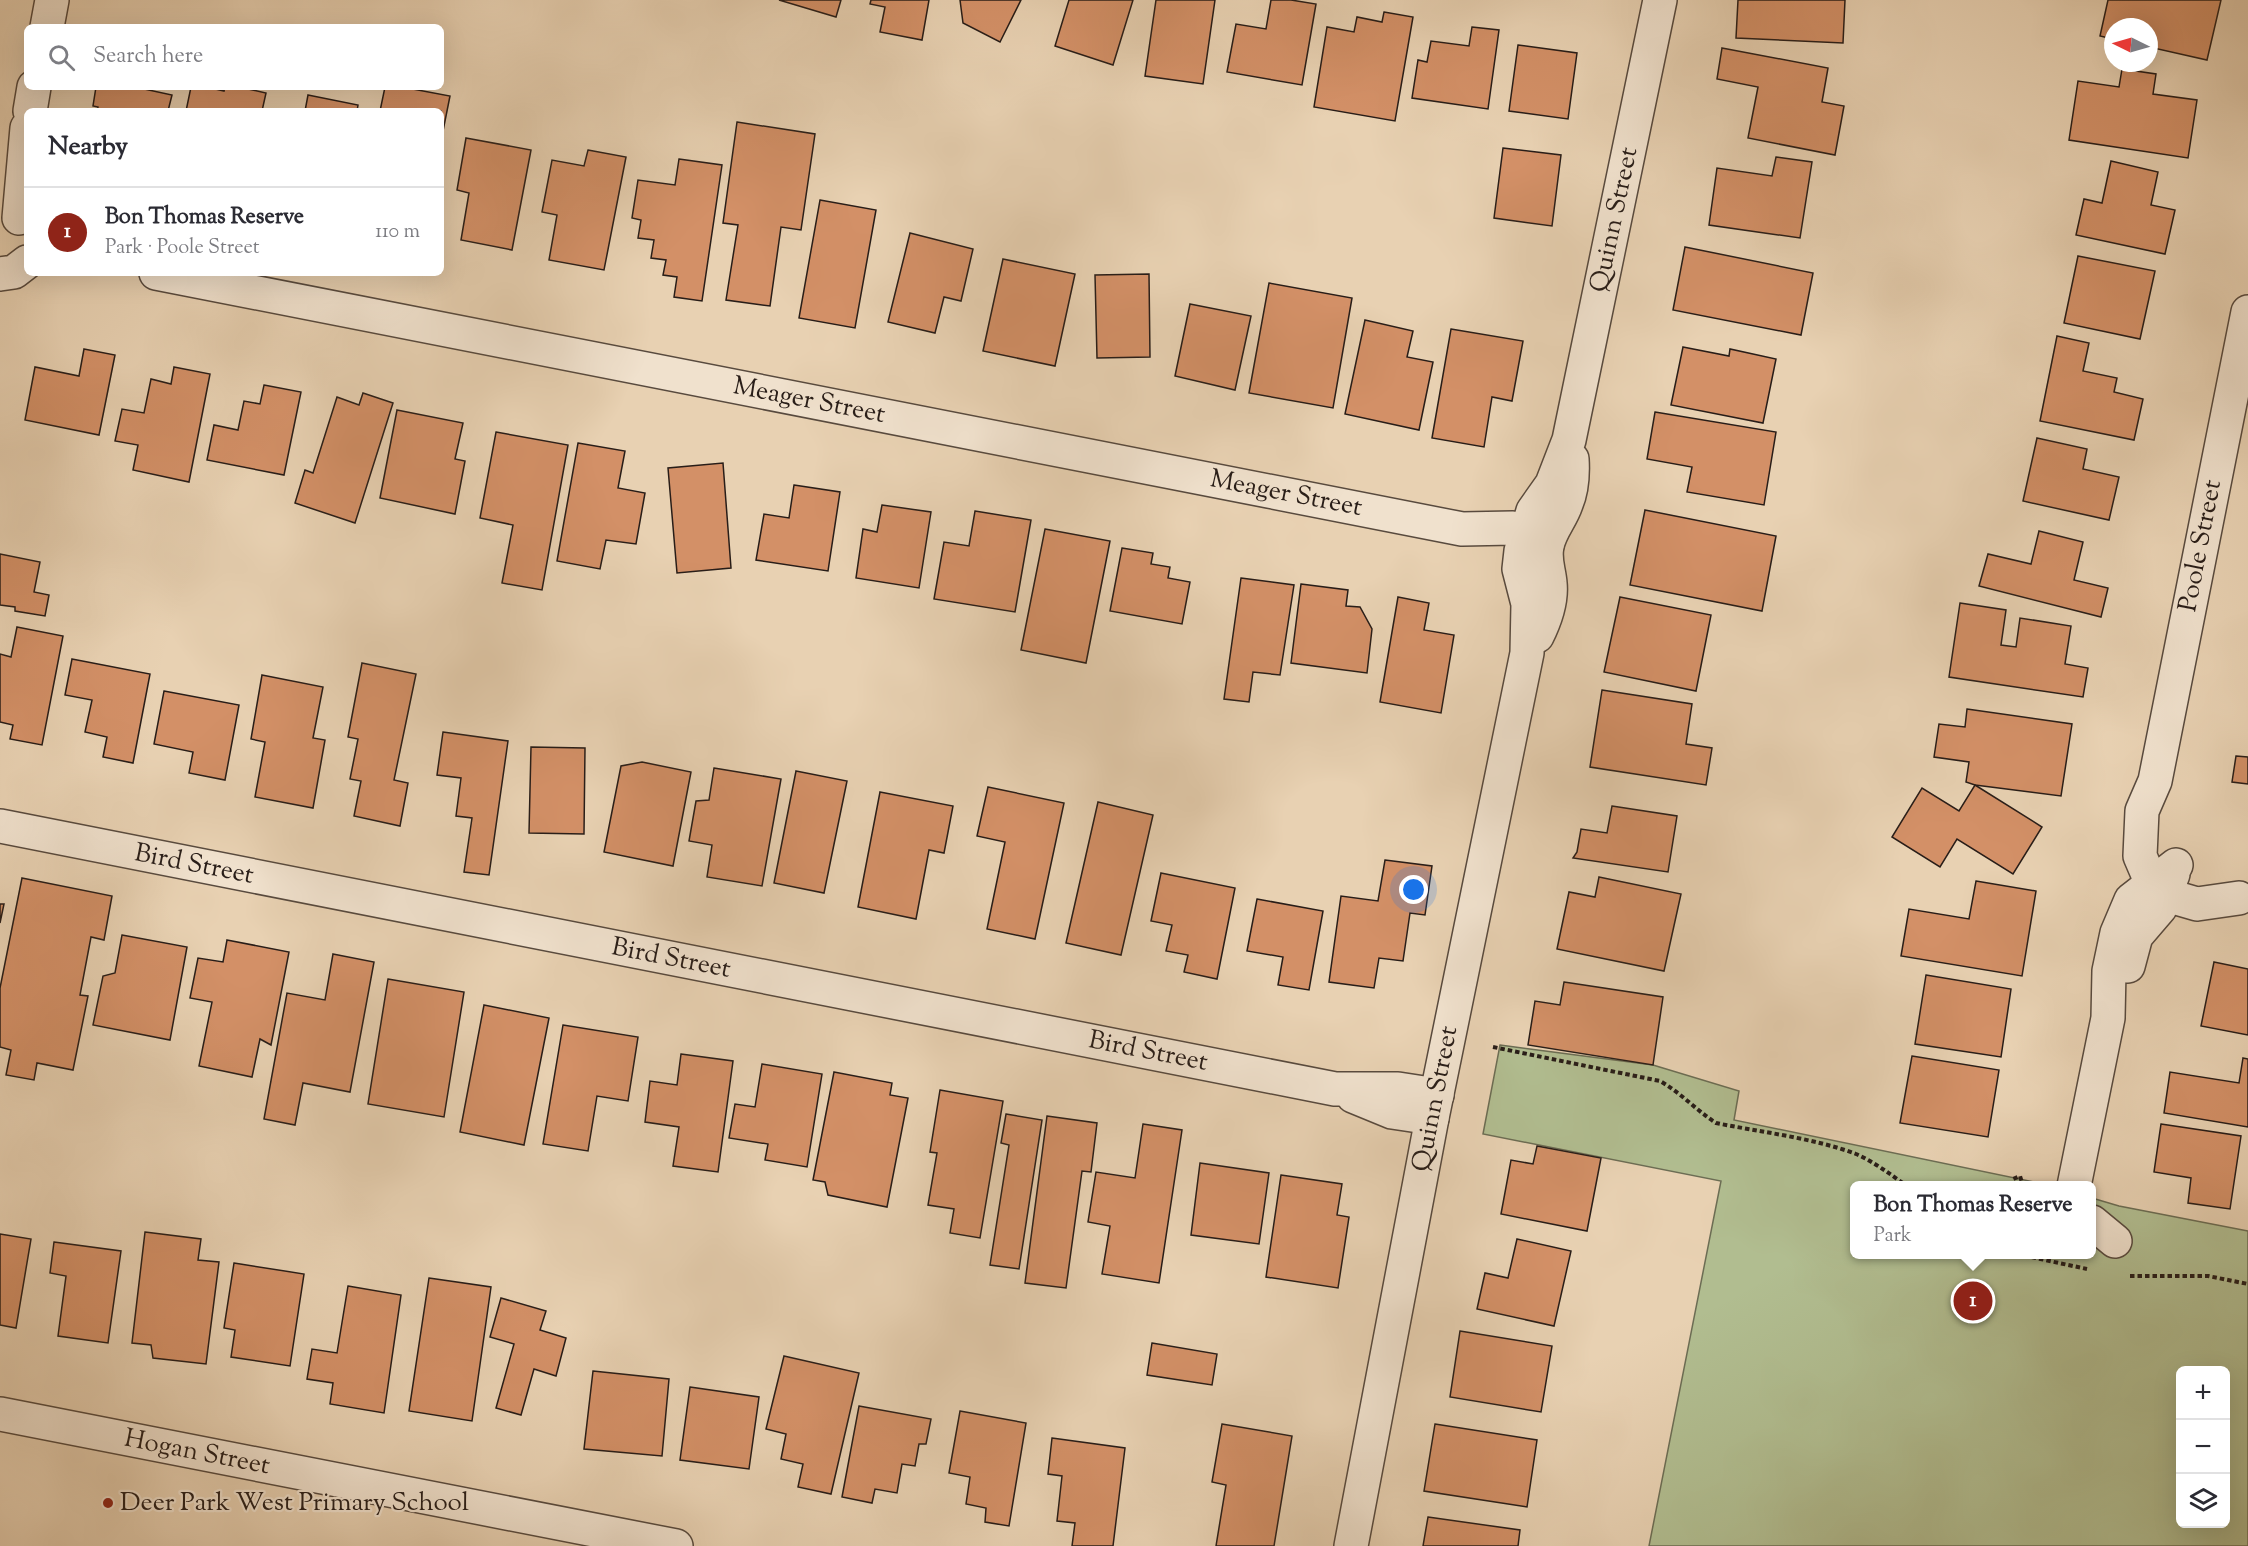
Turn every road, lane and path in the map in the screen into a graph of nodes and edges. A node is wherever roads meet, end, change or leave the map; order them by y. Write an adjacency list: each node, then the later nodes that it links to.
1 (52, 0): 3 (street)
2 (1660, 0): 11 (street, Quinn Street)
3 (47, 24)
4 (34, 90): 5 (street)
5 (30, 108)
6 (24, 139): 8 (street)
7 (24, 144): 8 (street)
8 (11, 214)
9 (171, 276): 11 (street, Meager Street)
10 (2248, 312): 13 (street, Poole Street)
11 (1531, 542): 16 (street, Quinn Street)
12 (2, 828): 16 (street, Bird Street)
13 (2163, 883): 14 (street); 18 (street)
14 (2243, 899)
15 (1493, 1047): 17 (path)
16 (1434, 1107): 21 (street, Quinn Street)
17 (1901, 1181)
18 (2075, 1181)
19 (0, 1414): 20 (street, Hogan Street)
20 (676, 1546)
21 (1351, 1546)

